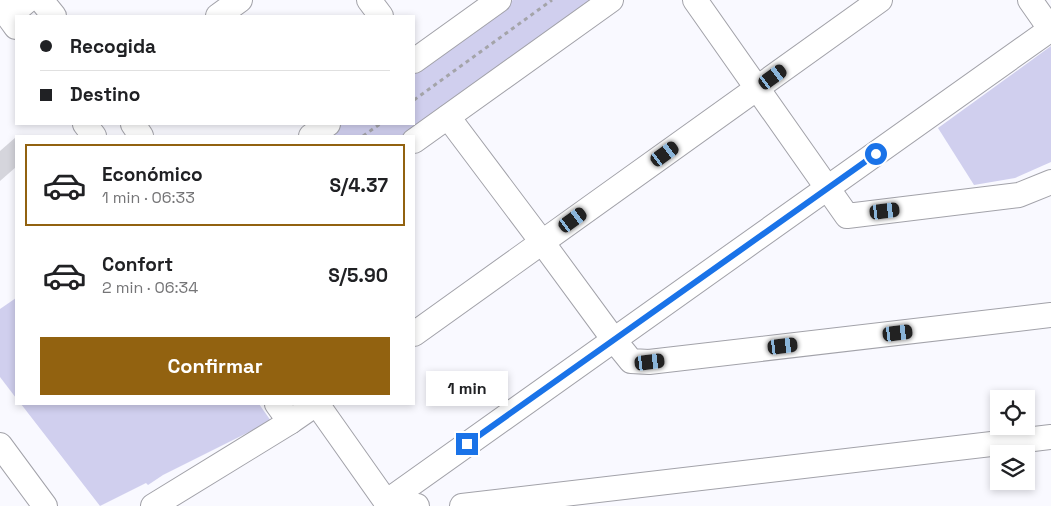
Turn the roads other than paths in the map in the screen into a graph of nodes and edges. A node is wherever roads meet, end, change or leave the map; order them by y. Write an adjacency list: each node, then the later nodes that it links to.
1 (28, 0): 13 (street)
2 (42, 0): 10 (street)
3 (240, 0): 11 (street)
4 (370, 0): 12 (street)
5 (499, 0): 15 (street)
6 (611, 0): 17 (street)
7 (695, 0): 16 (street)
8 (880, 0): 16 (street)
9 (1030, 0): 14 (street)
10 (53, 15)
11 (219, 15)
12 (380, 15)
13 (8, 16)
14 (1051, 29): 22 (street)
15 (415, 60)
16 (757, 88): 22 (street); 23 (street)
17 (448, 117): 20 (street); 23 (street)
18 (327, 125): 19 (street)
19 (312, 135)
20 (415, 140)
21 (1051, 182): 22 (street)
22 (828, 188): 26 (street)
23 (542, 242): 25 (street); 26 (street)
24 (1051, 315): 26 (street)
25 (415, 333)
26 (614, 340): 32 (street)
27 (313, 405): 29 (street)
28 (318, 405): 32 (street)
29 (283, 413): 34 (street)
30 (1051, 437): 36 (street)
31 (0, 445): 33 (street)
32 (388, 504): 35 (street)
33 (45, 506)
34 (153, 506)
35 (417, 506)
36 (462, 506)

